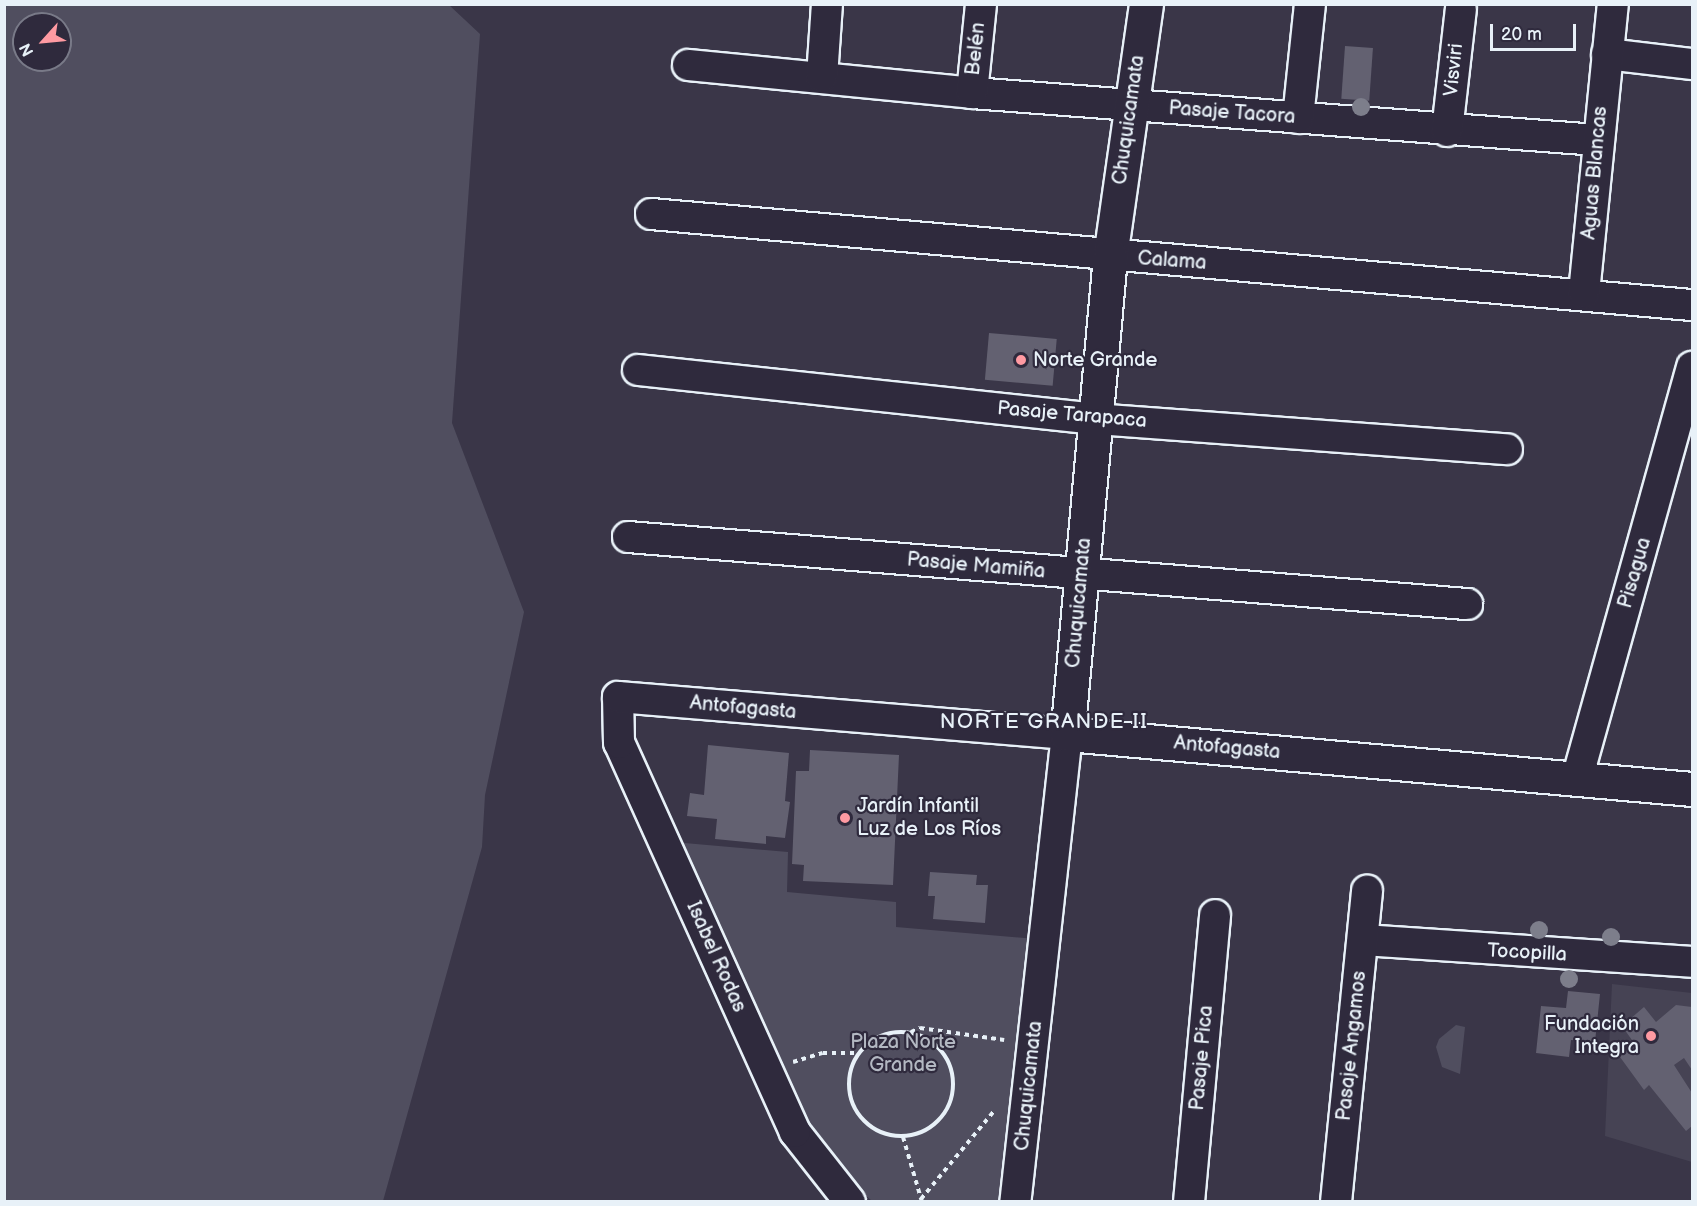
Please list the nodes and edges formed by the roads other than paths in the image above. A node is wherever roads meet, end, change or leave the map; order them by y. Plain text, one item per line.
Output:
1 (827, 4) edge
2 (981, 4) edge
3 (1146, 4) edge
4 (1310, 4) edge
5 (1613, 4) edge
6 (1461, 9) dead end
7 (1607, 54) junction
8 (1692, 63) edge
9 (688, 65) dead end
10 (822, 77) junction
11 (972, 93) junction
12 (1131, 106) junction
13 (1298, 117) junction
14 (1447, 130) junction
15 (1597, 140) junction
16 (651, 214) dead end
17 (1110, 256) junction
18 (1584, 293) junction
19 (1692, 305) edge
20 (1692, 367) edge
21 (639, 370) dead end
22 (1095, 419) junction
23 (1507, 449) dead end
24 (628, 537) dead end
25 (1081, 575) junction
26 (1467, 604) dead end
27 (618, 697) joint
28 (1067, 734) junction
29 (1577, 779) junction
30 (1692, 789) edge
31 (1367, 891) dead end
32 (1215, 915) dead end
33 (1363, 940) junction
34 (1692, 962) edge
35 (850, 1202) edge
36 (1015, 1202) edge
37 (1189, 1202) edge
38 (1336, 1202) edge

1 - 10 street
2 - 11 street, Belén
3 - 12 street, Chuquicamata
4 - 13 street
5 - 7 street, Aguas Blancas
6 - 14 street, Visviri
7 - 8 street
7 - 15 street, Aguas Blancas
9 - 10 street, Pasaje Tacora
10 - 11 street, Pasaje Tacora
11 - 12 street, Pasaje Tacora
12 - 13 street, Pasaje Tacora
12 - 17 street, Chuquicamata
13 - 14 street, Pasaje Tacora
14 - 15 street, Pasaje Tacora
15 - 18 street, Aguas Blancas
16 - 17 street, Calama
17 - 18 street, Calama
17 - 22 street, Chuquicamata
18 - 19 street, Calama
20 - 29 street, Pisagua
21 - 22 street, Pasaje Tarapaca
22 - 23 street, Pasaje Tarapaca
22 - 25 street, Chuquicamata
24 - 25 street, Pasaje Mamiña
25 - 26 street, Pasaje Mamiña
25 - 28 street, Chuquicamata
27 - 28 street, Antofagasta
27 - 35 street, Isabel Rodas
28 - 29 street, Antofagasta
28 - 36 street, Chuquicamata
29 - 30 street, Antofagasta
31 - 33 street, Pasaje Angamos
32 - 37 street, Pasaje Pica
33 - 34 street, Tocopilla
33 - 38 street, Pasaje Angamos

